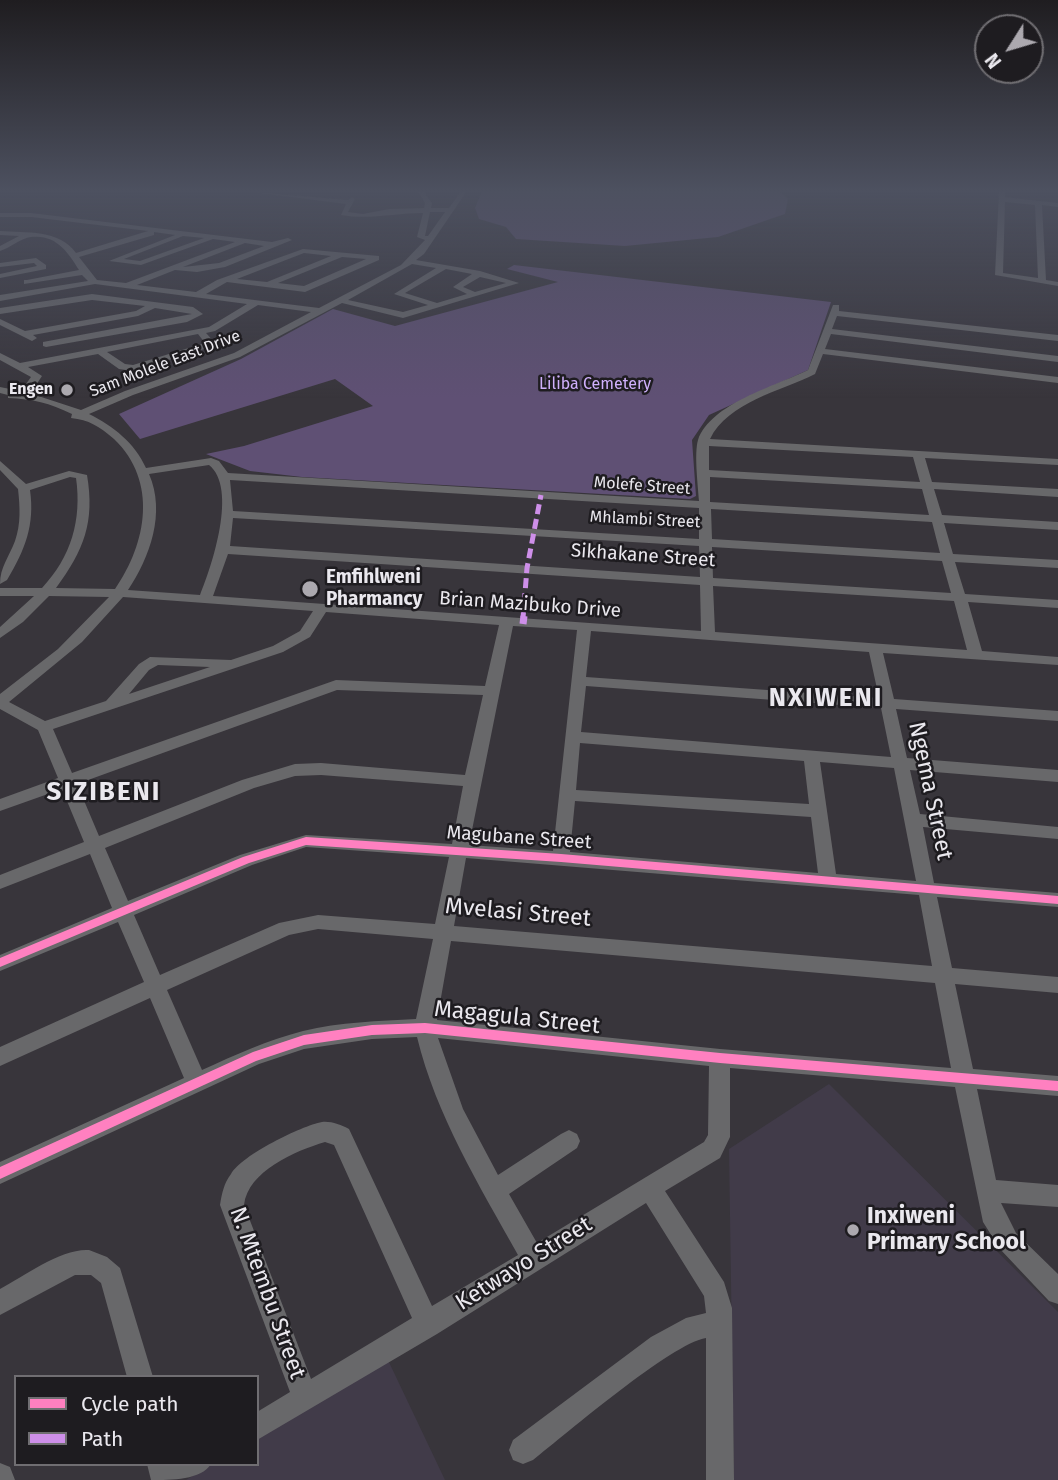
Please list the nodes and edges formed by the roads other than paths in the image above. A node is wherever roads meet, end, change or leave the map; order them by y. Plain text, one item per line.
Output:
1 (37, 260) edge
2 (37, 260) edge
3 (77, 260) edge
4 (116, 260) edge
5 (149, 260) edge
6 (191, 260) edge
7 (230, 260) edge
8 (279, 260) edge
9 (327, 260) edge
10 (376, 260) edge
11 (1000, 260) edge
12 (1046, 260) edge
13 (411, 262) joint
14 (0, 265) edge
15 (445, 266) junction
16 (172, 267) junction
17 (85, 272) junction
18 (480, 273) junction
19 (0, 275) edge
20 (226, 280) junction
21 (95, 282) junction
22 (1042, 282) junction
23 (1058, 284) edge
24 (266, 285) junction
25 (0, 286) edge
26 (126, 286) junction
27 (197, 295) junction
28 (476, 295) junction
29 (0, 298) edge
30 (343, 301) junction
31 (257, 302) junction
32 (34, 305) junction
33 (154, 305) junction
34 (436, 305) junction
35 (0, 311) edge
36 (322, 311) junction
37 (51, 312) dead end
38 (0, 322) edge
39 (933, 324) junction
40 (828, 331) junction
41 (201, 332) junction
42 (24, 334) junction
43 (1058, 338) edge
44 (931, 343) junction
45 (46, 344) junction
46 (99, 350) junction
47 (821, 351) junction
48 (0, 356) edge
49 (67, 356) junction
50 (1058, 359) edge
51 (927, 364) junction
52 (18, 366) junction
53 (1058, 380) edge
54 (0, 392) edge
55 (15, 395) junction
56 (103, 404) junction
57 (59, 405) junction
58 (77, 415) junction
59 (98, 424) junction
60 (703, 442) junction
61 (131, 454) junction
62 (918, 454) junction
63 (1058, 462) edge
64 (0, 464) edge
65 (142, 472) junction
66 (704, 473) junction
67 (224, 476) junction
68 (927, 485) junction
69 (24, 488) junction
70 (1058, 493) edge
71 (706, 506) junction
72 (230, 514) junction
73 (935, 519) junction
74 (1058, 526) edge
75 (708, 542) junction
76 (225, 550) junction
77 (947, 556) junction
78 (1058, 564) edge
79 (707, 579) junction
80 (0, 580) edge
81 (0, 592) edge
82 (48, 592) junction
83 (119, 593) junction
84 (958, 597) junction
85 (204, 601) junction
86 (1058, 604) edge
87 (321, 609) junction
88 (507, 622) junction
89 (584, 628) junction
90 (2, 631) edge
91 (708, 636) junction
92 (875, 647) junction
93 (976, 655) junction
94 (1058, 661) edge
95 (236, 664) junction
96 (580, 681) junction
97 (492, 691) junction
98 (0, 702) edge
99 (887, 703) junction
100 (111, 704) junction
101 (1058, 716) edge
102 (44, 727) junction
103 (574, 737) junction
104 (811, 756) junction
105 (901, 762) junction
106 (1058, 776) edge
107 (67, 781) junction
108 (474, 781) junction
109 (569, 795) junction
110 (0, 805) edge
111 (818, 811) junction
112 (913, 820) junction
113 (1058, 833) edge
114 (95, 845) junction
115 (460, 851) junction
116 (561, 858) junction
117 (828, 880) junction
118 (0, 882) edge
119 (925, 889) junction
120 (1058, 900) edge
121 (123, 911) junction
122 (445, 931) junction
123 (0, 963) edge
124 (944, 977) junction
125 (1058, 985) edge
126 (155, 986) junction
127 (425, 1028) junction
128 (0, 1057) edge
129 (720, 1058) junction
130 (963, 1079) junction
131 (196, 1081) junction
132 (1058, 1086) edge
133 (569, 1141) dead end
134 (0, 1173) edge
135 (649, 1187) junction
136 (496, 1190) junction
137 (986, 1191) junction
138 (1058, 1196) edge
139 (533, 1257) junction
140 (1058, 1292) edge
141 (0, 1303) edge
142 (719, 1324) junction
143 (428, 1325) junction
144 (139, 1375) edge
145 (305, 1398) junction
146 (259, 1426) edge
147 (523, 1450) dead end
148 (194, 1466) edge
149 (171, 1480) edge
150 (720, 1480) edge

1 - 19 street
2 - 14 street
3 - 17 street
4 - 5 street
6 - 16 street
7 - 16 street
8 - 20 street
9 - 24 street
10 - 24 street
11 - 22 street
12 - 22 street
13 - 15 street
13 - 30 street, Sam Molele East Drive
15 - 18 street
15 - 34 street
16 - 26 street
17 - 21 street
17 - 25 street
18 - 28 street
18 - 28 street
20 - 24 street
20 - 27 street
21 - 26 street
21 - 29 street
22 - 23 street
26 - 27 street
27 - 31 street
28 - 34 street
30 - 34 street
30 - 36 street, Sam Molele East Drive
31 - 36 street
31 - 41 street
32 - 33 street
32 - 35 street
32 - 37 street
33 - 42 street
33 - 45 street
36 - 56 street, Sam Molele East Drive
38 - 42 street
39 - 40 street
39 - 43 street
39 - 44 street
40 - 44 street
40 - 47 street
41 - 46 street
41 - 46 street
42 - 45 street
44 - 50 street
44 - 51 street
45 - 49 street
46 - 49 street
47 - 51 street
47 - 60 street
48 - 52 street
49 - 52 street
51 - 53 street
52 - 55 street
54 - 55 street
55 - 57 street
55 - 58 street
56 - 57 street
56 - 58 street, Sam Molele East Drive
56 - 59 street
57 - 58 street
58 - 59 street
58 - 61 street
59 - 61 street
60 - 62 street
60 - 66 street
61 - 65 street
62 - 63 street
62 - 68 street
64 - 69 street
65 - 67 street
65 - 83 street
66 - 68 street
66 - 71 street
67 - 71 street, Molefe Street
67 - 72 street
68 - 70 street
68 - 73 street
69 - 80 street
69 - 82 street
71 - 73 street, Molefe Street
71 - 75 street
72 - 75 street, Mhlambi Street
72 - 76 street
73 - 74 street, Molefe Street
73 - 77 street
75 - 77 street, Mhlambi Street
75 - 79 street
76 - 79 street, Sikhakane Street
76 - 85 street
77 - 78 street, Mhlambi Street
77 - 84 street
79 - 84 street, Sikhakane Street
79 - 91 street
81 - 82 street, Brian Mazibuko Drive
82 - 83 street, Brian Mazibuko Drive
82 - 90 street
83 - 85 street, Brian Mazibuko Drive
83 - 98 street
84 - 86 street, Sikhakane Street
84 - 93 street
85 - 87 street, Brian Mazibuko Drive
87 - 88 street, Brian Mazibuko Drive
87 - 95 street
88 - 89 street, Brian Mazibuko Drive
88 - 97 street
89 - 91 street, Brian Mazibuko Drive
89 - 96 street
91 - 92 street, Brian Mazibuko Drive
92 - 93 street, Brian Mazibuko Drive
92 - 99 street, Ngema Street
93 - 94 street, Brian Mazibuko Drive
95 - 100 street
95 - 100 street
96 - 99 street
96 - 103 street
97 - 107 street
97 - 108 street
98 - 102 street
99 - 101 street
99 - 105 street, Ngema Street
100 - 102 street
102 - 107 street
103 - 104 street
103 - 109 street
104 - 105 street
104 - 111 street
105 - 106 street
105 - 112 street, Ngema Street
107 - 110 street
107 - 114 street
108 - 114 street
108 - 115 street
109 - 111 street
109 - 116 street
111 - 117 street
112 - 113 street
112 - 119 street, Ngema Street
114 - 118 street
114 - 121 street
115 - 116 street, Magubane Street
115 - 121 street, Magubane Street
115 - 122 street
116 - 117 street, Magubane Street
117 - 119 street, Magubane Street
119 - 120 street, Magubane Street
119 - 124 street, Ngema Street
121 - 123 street, Magubane Street
121 - 126 street
122 - 124 street, Mvelasi Street
122 - 126 street, Mvelasi Street
122 - 127 street
124 - 125 street, Mvelasi Street
124 - 130 street, Ngema Street
126 - 128 street, Mvelasi Street
126 - 131 street
127 - 129 street, Magagula Street
127 - 131 street, Magagula Street
127 - 136 street
129 - 130 street, Magagula Street
129 - 135 street, Ketwayo Street
130 - 132 street, Magagula Street
130 - 137 street, Ngema Street
131 - 134 street, Magagula Street
133 - 136 street
135 - 139 street, Ketwayo Street
135 - 142 street
136 - 139 street
137 - 138 street
137 - 140 street, Ngema Street
139 - 143 street, Ketwayo Street
141 - 144 street
142 - 147 street
142 - 150 street
143 - 145 street, Ketwayo Street
143 - 145 street, N. Mtembu Street
145 - 146 street, Ketwayo Street
148 - 149 street

